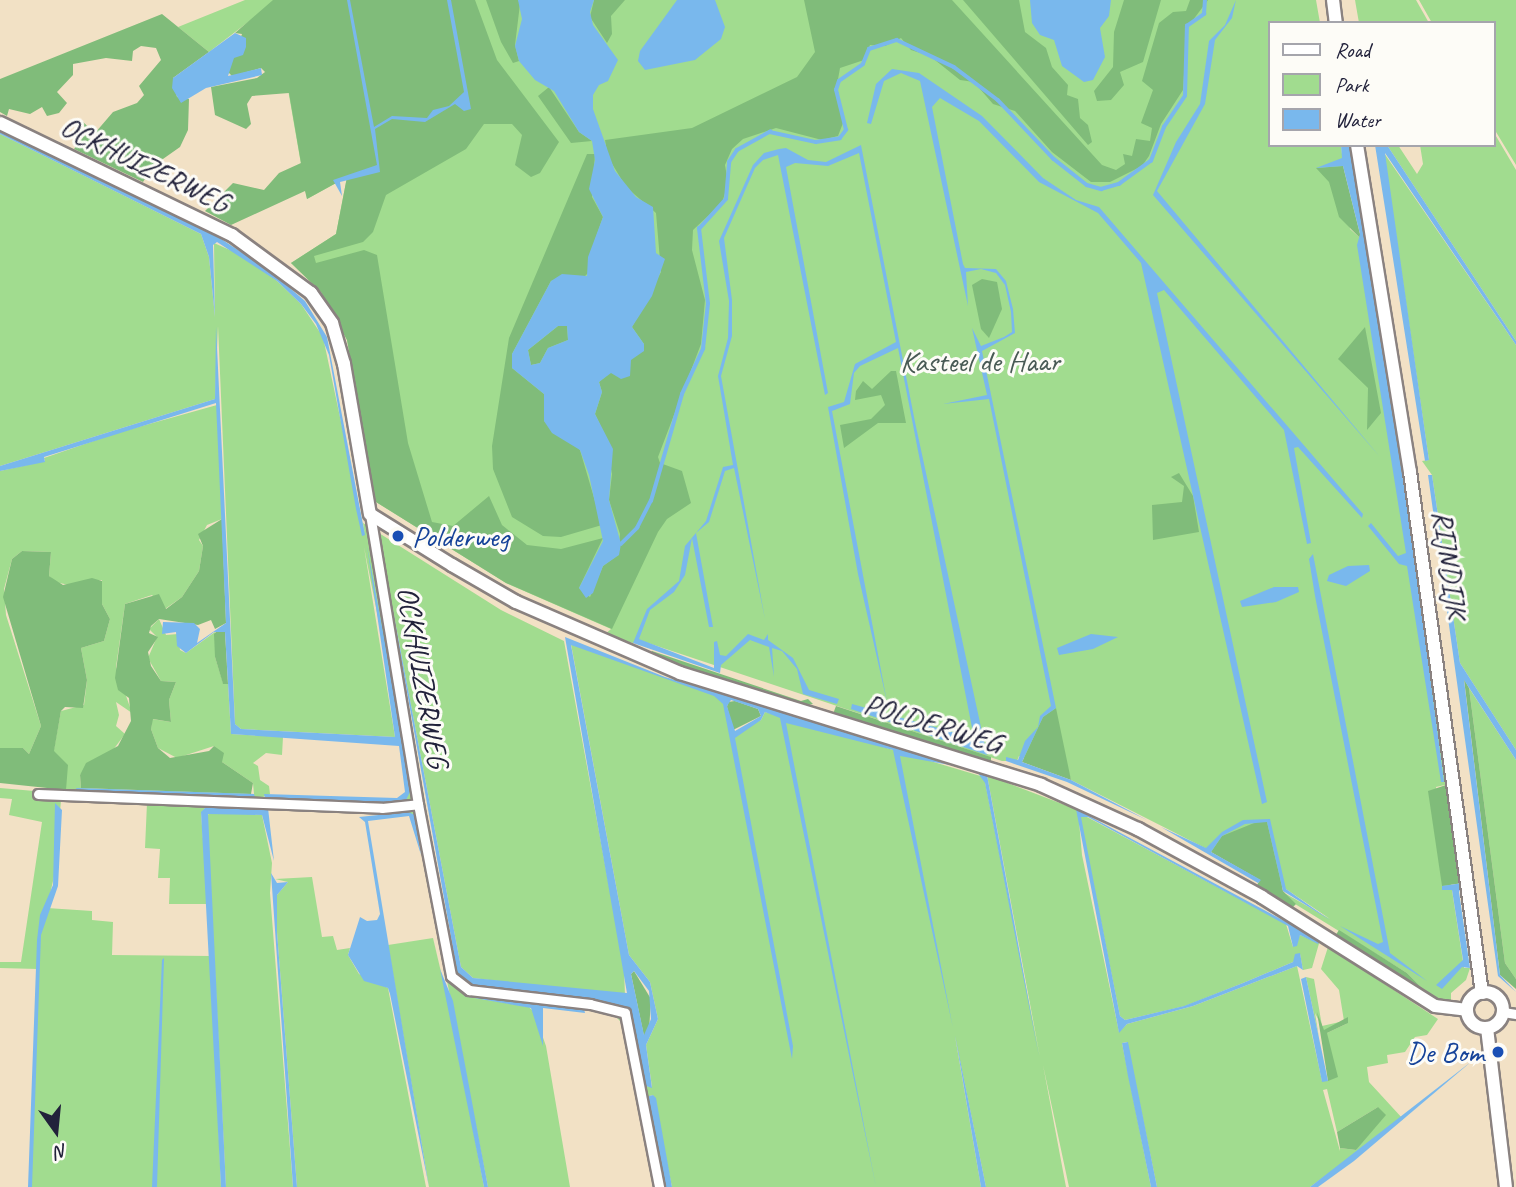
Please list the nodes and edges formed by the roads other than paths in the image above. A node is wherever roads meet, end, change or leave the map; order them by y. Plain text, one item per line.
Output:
1 (1332, 0) edge
2 (1336, 21) edge
3 (0, 123) edge
4 (1357, 147) edge
5 (370, 514) junction
6 (38, 794) dead end
7 (418, 804) junction
8 (1482, 993) junction
9 (1467, 1010) junction
10 (1509, 1013) edge
11 (1487, 1028) junction
12 (659, 1187) edge
13 (1506, 1187) edge

1 - 2 street
3 - 5 street, OCKHUIZERWEG
4 - 8 street, RIJNDIJK
5 - 7 street, OCKHUIZERWEG
5 - 9 street, POLDERWEG
6 - 7 street, OCKHUIZERWEG
7 - 12 street
8 - 9 street
8 - 10 street
9 - 11 street
10 - 11 street
11 - 13 street

